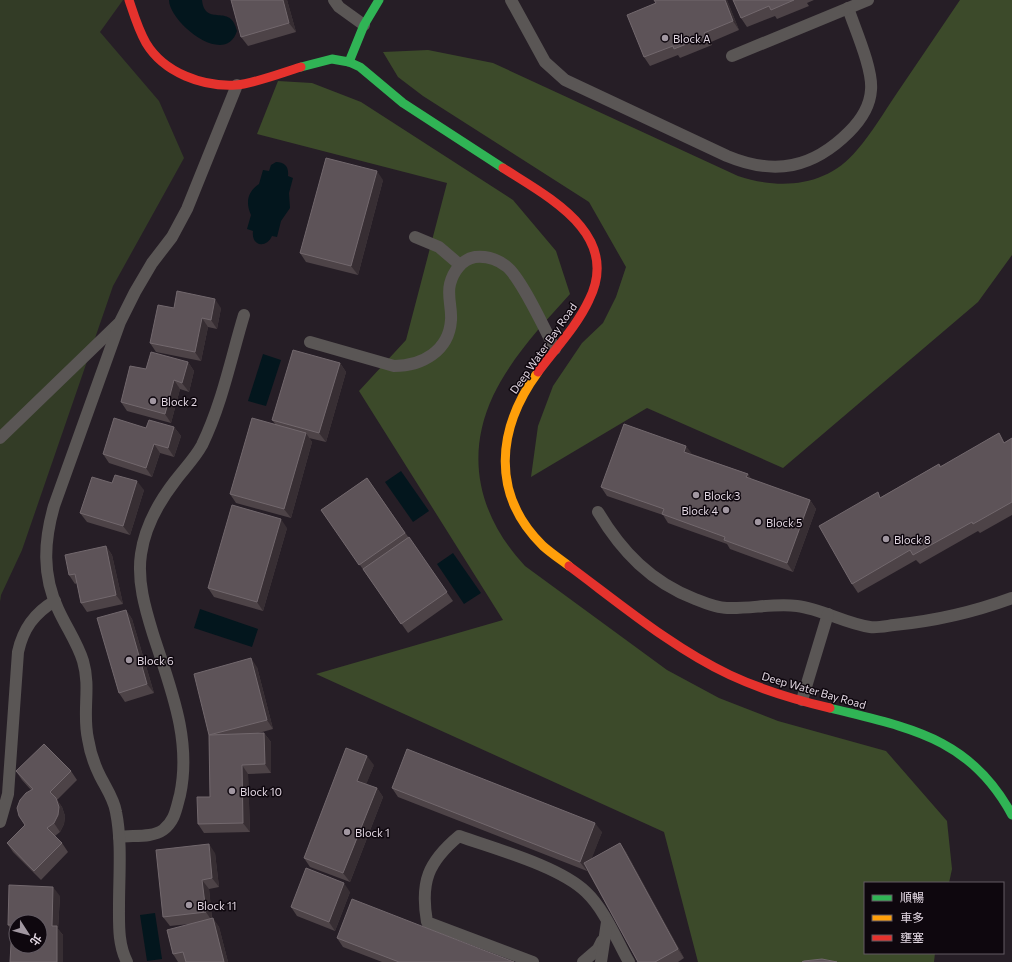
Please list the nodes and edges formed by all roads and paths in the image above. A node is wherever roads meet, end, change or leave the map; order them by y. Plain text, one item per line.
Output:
1 (129, 0) edge
2 (334, 0) edge
3 (379, 0) edge
4 (511, 0) edge
5 (868, 0) edge
6 (848, 8) junction
7 (364, 25) junction
8 (732, 56) dead end
9 (349, 62) junction
10 (237, 85) junction
11 (415, 237) dead end
12 (460, 265) junction
13 (244, 315) dead end
14 (120, 322) junction
15 (310, 342) dead end
16 (555, 349) junction
17 (0, 438) edge
18 (598, 512) dead end
19 (1012, 598) edge
20 (55, 601) junction
21 (828, 614) junction
22 (802, 700) junction
23 (1012, 815) edge
24 (0, 822) edge
25 (119, 837) junction
26 (607, 922) junction
27 (605, 935) junction
28 (127, 962) edge
29 (533, 962) edge
30 (583, 962) edge
31 (601, 962) edge
32 (629, 962) edge

1 - 10 street, Deep Water Bay Road
2 - 7 lane
3 - 7 street
4 - 6 lane
5 - 6 lane
6 - 8 lane
7 - 9 street
9 - 10 street, Deep Water Bay Road
9 - 16 street, Deep Water Bay Road
10 - 14 lane
11 - 12 lane
12 - 15 lane
12 - 16 lane
13 - 25 lane
14 - 17 lane
14 - 20 lane
16 - 22 street, Deep Water Bay Road
18 - 21 lane
19 - 21 lane
20 - 24 lane
20 - 25 lane
21 - 22 lane
22 - 23 street, Deep Water Bay Road
25 - 28 lane
26 - 27 lane
26 - 29 lane
26 - 32 lane
27 - 30 lane
27 - 31 lane

